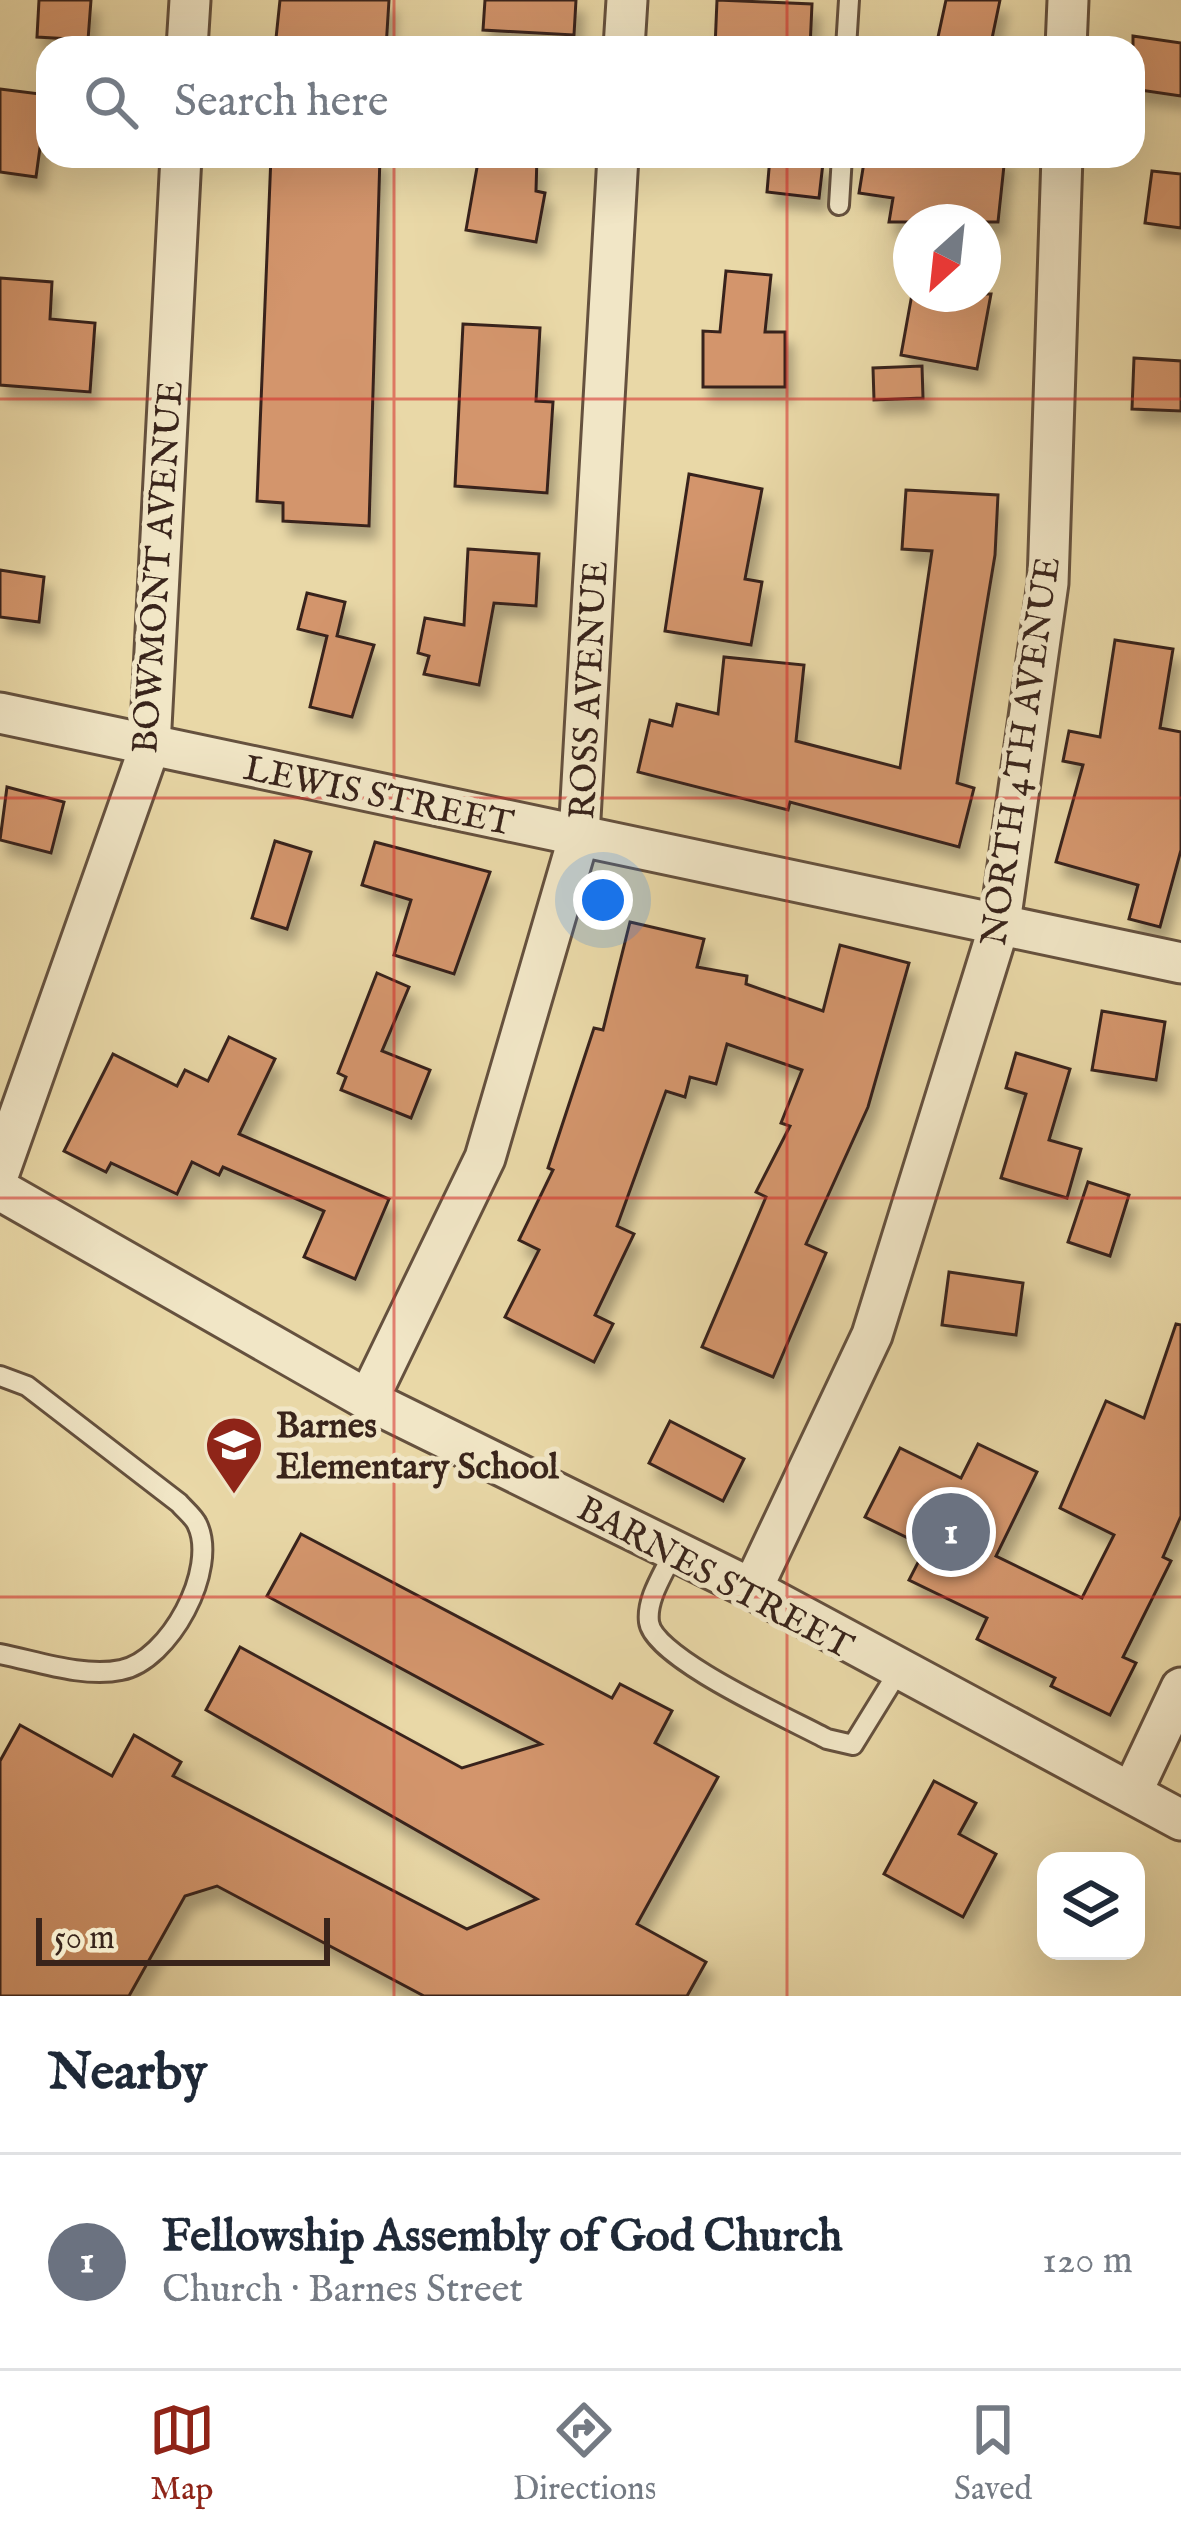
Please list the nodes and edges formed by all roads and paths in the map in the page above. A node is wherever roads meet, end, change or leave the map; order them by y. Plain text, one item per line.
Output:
1 (190, 0) edge
2 (627, 0) edge
3 (849, 0) edge
4 (1067, 0) edge
5 (188, 36) edge
6 (625, 36) edge
7 (847, 36) edge
8 (1066, 36) edge
9 (181, 168) edge
10 (617, 168) edge
11 (841, 168) edge
12 (1062, 168) edge
13 (839, 205) dead end
14 (0, 713) edge
15 (150, 746) junction
16 (579, 836) junction
17 (1000, 923) junction
18 (1181, 963) edge
19 (0, 1170) edge
20 (0, 1190) edge
21 (0, 1376) edge
22 (368, 1400) junction
23 (674, 1551) junction
24 (752, 1589) junction
25 (0, 1654) edge
26 (898, 1672) junction
27 (1181, 1688) edge
28 (1132, 1792) junction
29 (1181, 1820) edge

1 - 5 street
2 - 6 street
3 - 7 lane
4 - 8 street
9 - 15 street, BOWMONT AVENUE
10 - 16 street, ROSS AVENUE
11 - 13 lane
12 - 17 street, NORTH 4TH AVENUE
14 - 15 street, LEWIS STREET
15 - 16 street, LEWIS STREET
15 - 19 street, BOWMONT AVENUE
16 - 17 street, LEWIS STREET
16 - 22 street, ROSS AVENUE
17 - 18 street, LEWIS STREET
17 - 24 street, NORTH 4TH AVENUE
20 - 22 street, BARNES STREET
21 - 25 lane
22 - 23 street, BARNES STREET
23 - 24 street, BARNES STREET
23 - 26 lane
24 - 26 street, BARNES STREET
26 - 28 street, BARNES STREET
27 - 28 street
28 - 29 street, BARNES STREET

